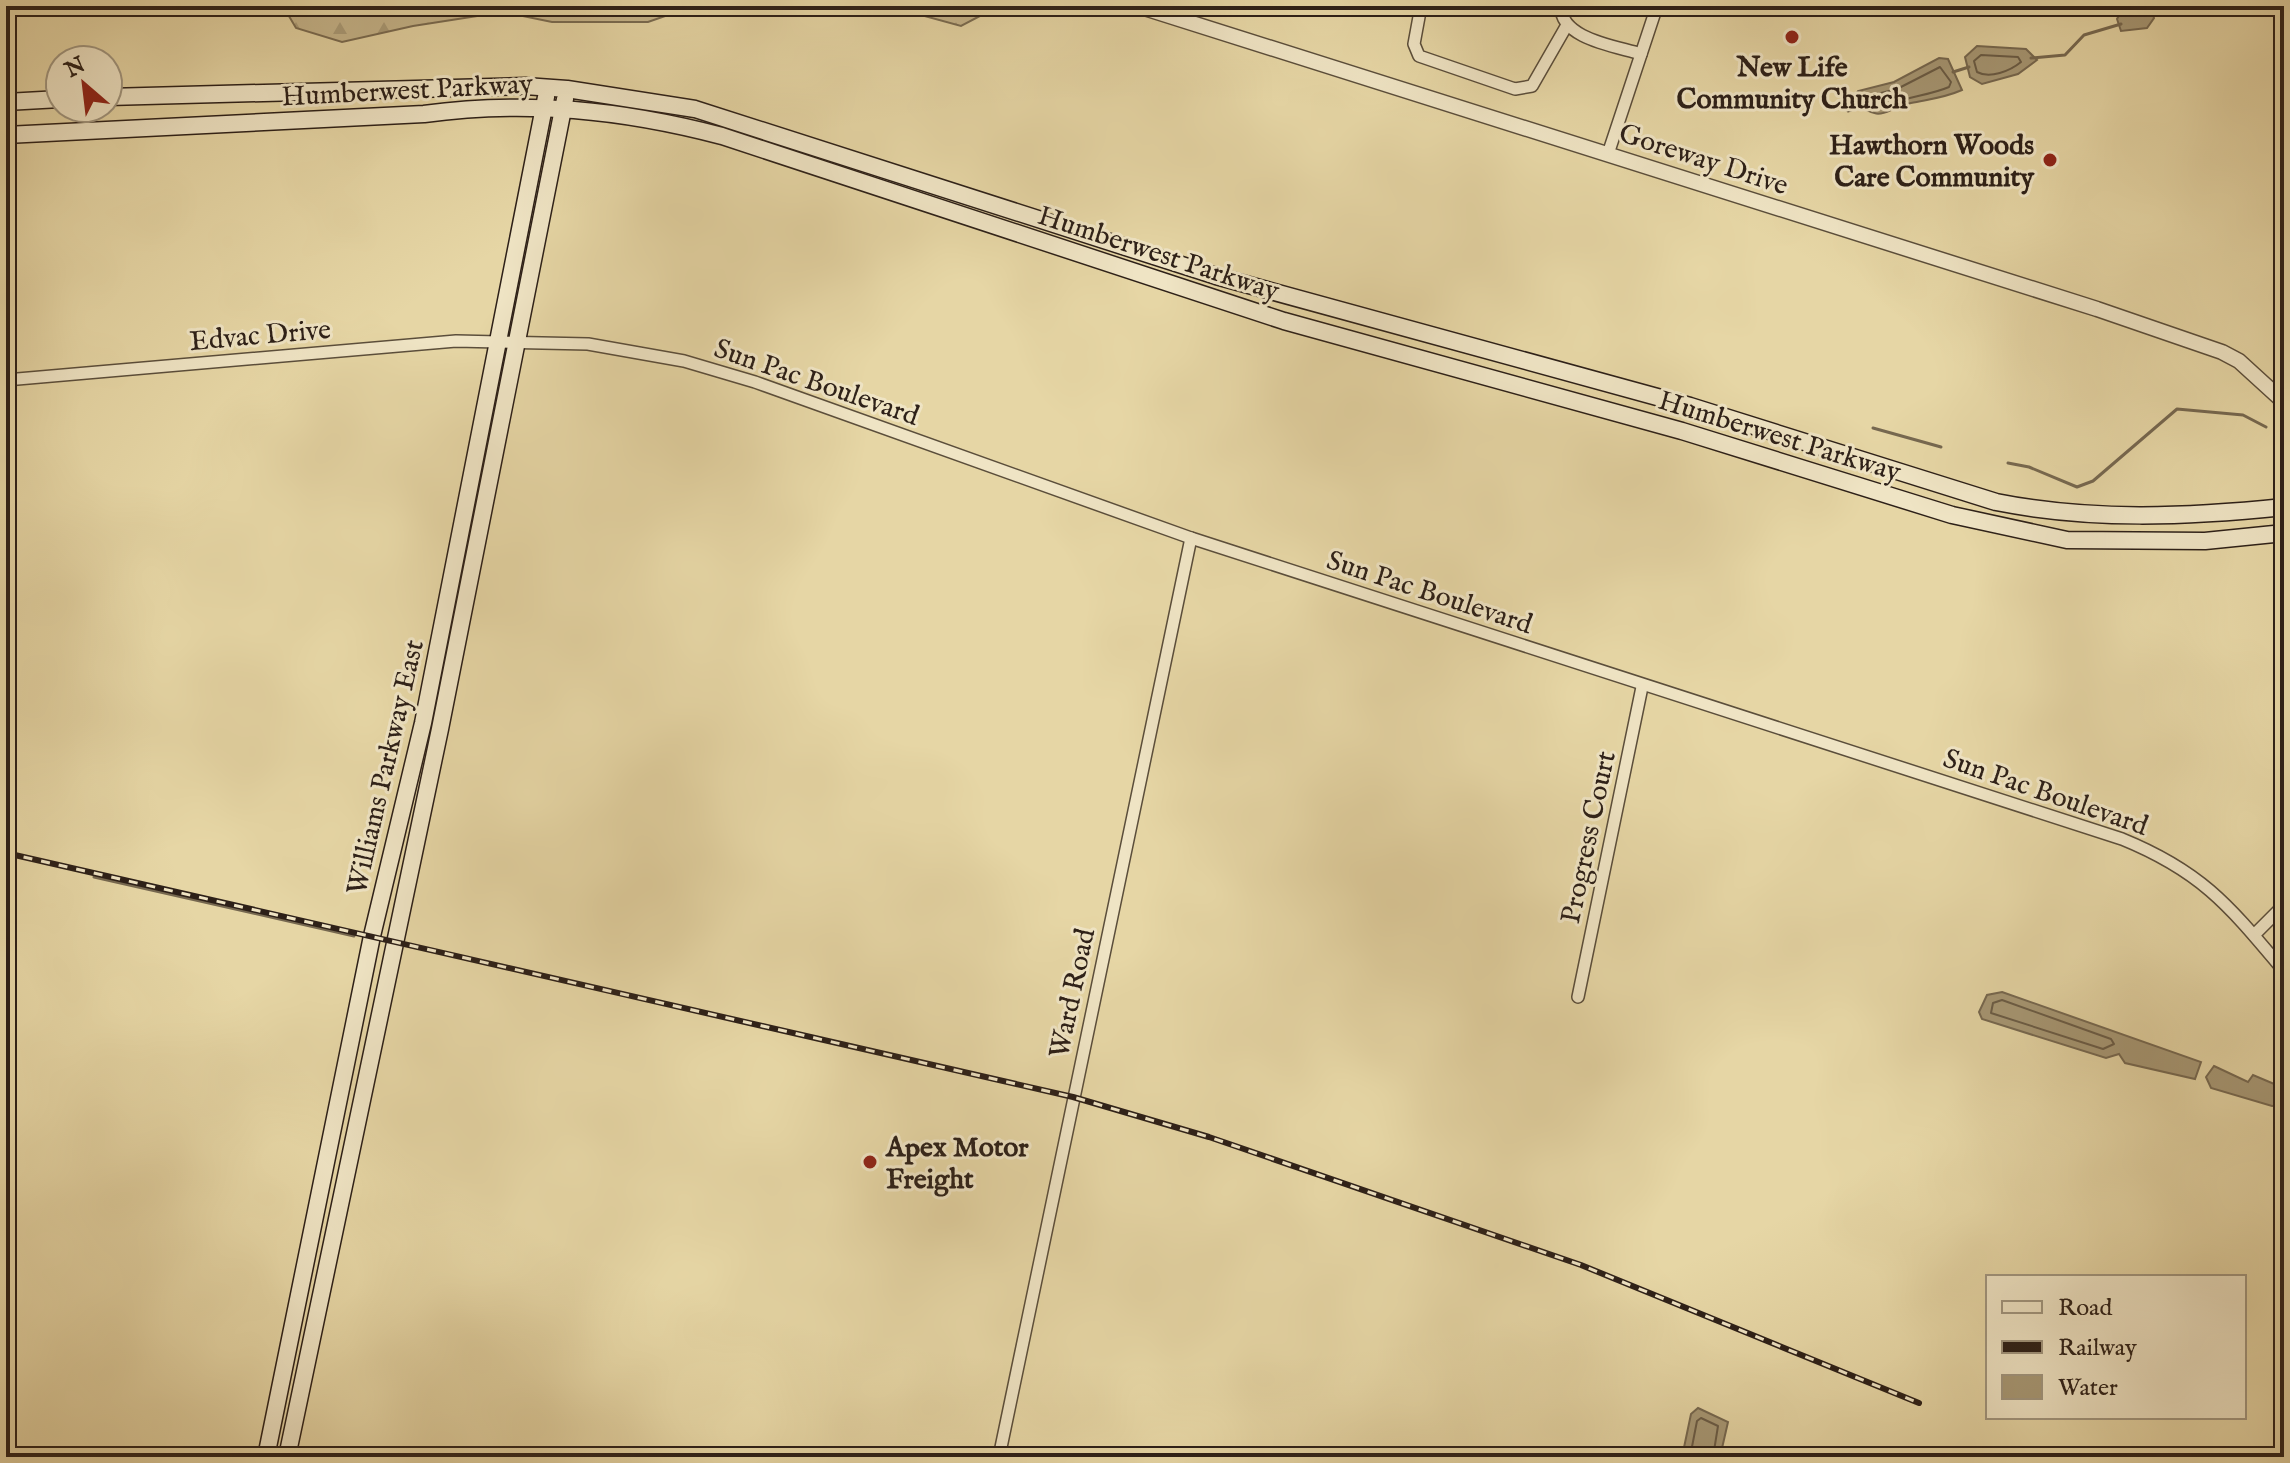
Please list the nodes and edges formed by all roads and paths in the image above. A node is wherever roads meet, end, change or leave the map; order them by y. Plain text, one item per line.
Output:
1 (1138, 6) edge
2 (1421, 6) edge
3 (1491, 6) edge
4 (1657, 6) edge
5 (1561, 7) edge
6 (1567, 25) junction
7 (1641, 54) junction
8 (548, 87) junction
9 (567, 89) junction
10 (124, 97) edge
11 (44, 100) edge
12 (6, 102) edge
13 (545, 107) junction
14 (564, 108) junction
15 (6, 135) edge
16 (1608, 154) junction
17 (497, 343) junction
18 (518, 343) junction
19 (6, 380) edge
20 (2284, 402) edge
21 (2284, 507) edge
22 (2284, 533) edge
23 (1191, 538) junction
24 (1642, 687) junction
25 (2284, 905) edge
26 (2254, 935) junction
27 (2284, 971) edge
28 (1578, 997) dead end
29 (266, 1457) edge
30 (287, 1457) edge
31 (999, 1457) edge

1 - 16 street, Goreway Drive
2 - 6 street
3 - 5 street
4 - 7 street
5 - 6 street
6 - 7 street
7 - 16 street
8 - 9 main road, Humberwest Parkway
8 - 10 main road, Humberwest Parkway
8 - 13 main road, Williams Parkway East
9 - 14 main road, Williams Parkway East
9 - 21 main road, Humberwest Parkway
11 - 12 main road
13 - 14 main road, Humberwest Parkway
13 - 15 main road, Humberwest Parkway
13 - 17 main road, Williams Parkway East
14 - 18 main road, Williams Parkway East
14 - 22 main road, Humberwest Parkway
16 - 20 street, Goreway Drive
17 - 18 street, Edvac Drive
17 - 19 street, Edvac Drive
17 - 29 main road, Williams Parkway East
18 - 23 street, Sun Pac Boulevard
18 - 30 main road, Williams Parkway East
23 - 24 street, Sun Pac Boulevard
23 - 31 street, Ward Road
24 - 26 street, Sun Pac Boulevard
24 - 28 street, Progress Court
25 - 26 street
26 - 27 street, Sun Pac Boulevard

